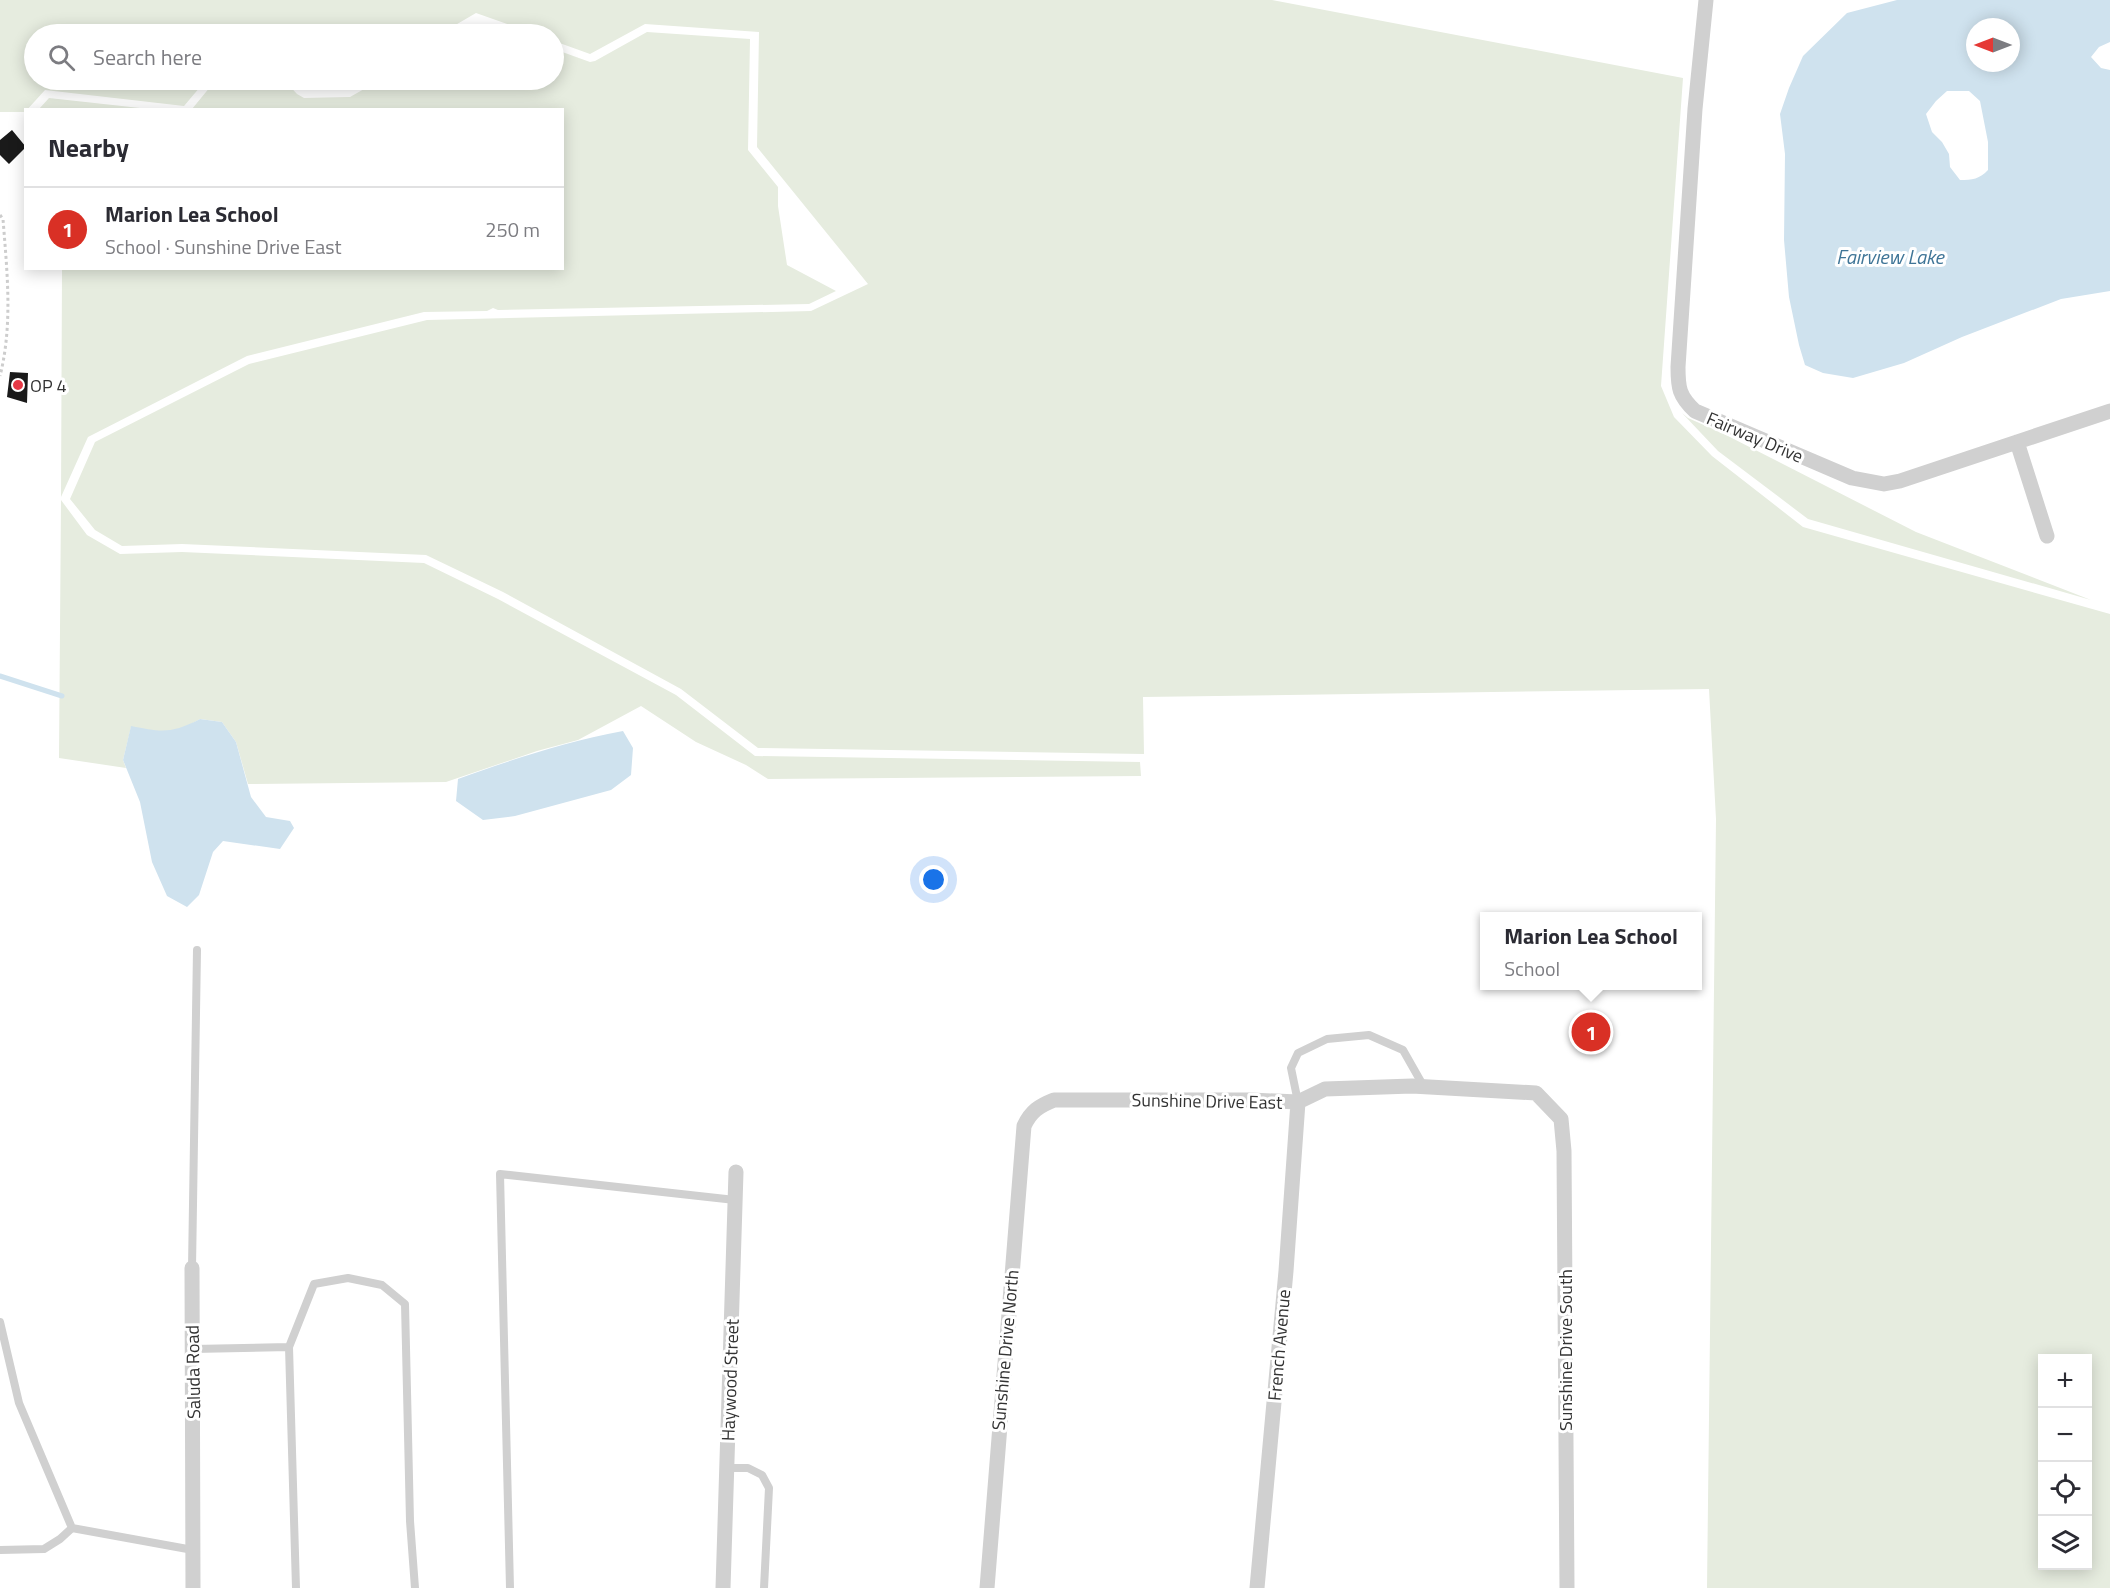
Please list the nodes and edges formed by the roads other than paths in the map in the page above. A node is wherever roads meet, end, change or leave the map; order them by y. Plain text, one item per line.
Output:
1 (1706, 0) edge
2 (2110, 411) edge
3 (2017, 442) junction
4 (2047, 536) dead end
5 (197, 950) dead end
6 (1424, 1087) junction
7 (1298, 1102) junction
8 (1030, 1113) joint
9 (1557, 1113) joint
10 (736, 1172) dead end
11 (735, 1200) junction
12 (192, 1268) joint
13 (0, 1322) edge
14 (289, 1347) junction
15 (193, 1349) junction
16 (727, 1468) junction
17 (72, 1528) junction
18 (0, 1550) edge
19 (193, 1550) junction
20 (193, 1588) edge
21 (296, 1588) edge
22 (415, 1588) edge
23 (510, 1588) edge
24 (723, 1588) edge
25 (764, 1588) edge
26 (987, 1588) edge
27 (1257, 1588) edge
28 (1567, 1588) edge

1 - 3 street, Fairway Drive
2 - 3 street, Fairway Drive
3 - 4 street
5 - 12 lane, Saluda Road
6 - 7 street, Sunshine Drive East
6 - 7 lane
6 - 9 street, Sunshine Drive East
7 - 8 street, Sunshine Drive East
7 - 27 street, French Avenue
8 - 26 street, Sunshine Drive North
9 - 28 street, Sunshine Drive South
10 - 11 street, Haywood Street
11 - 16 street, Haywood Street
11 - 23 lane
12 - 15 street, Saluda Road
13 - 17 lane
14 - 15 lane
14 - 21 lane
14 - 22 lane
15 - 19 street, Saluda Road
16 - 24 street, Haywood Street
16 - 25 lane
17 - 18 lane
17 - 19 lane
19 - 20 street, Saluda Road

